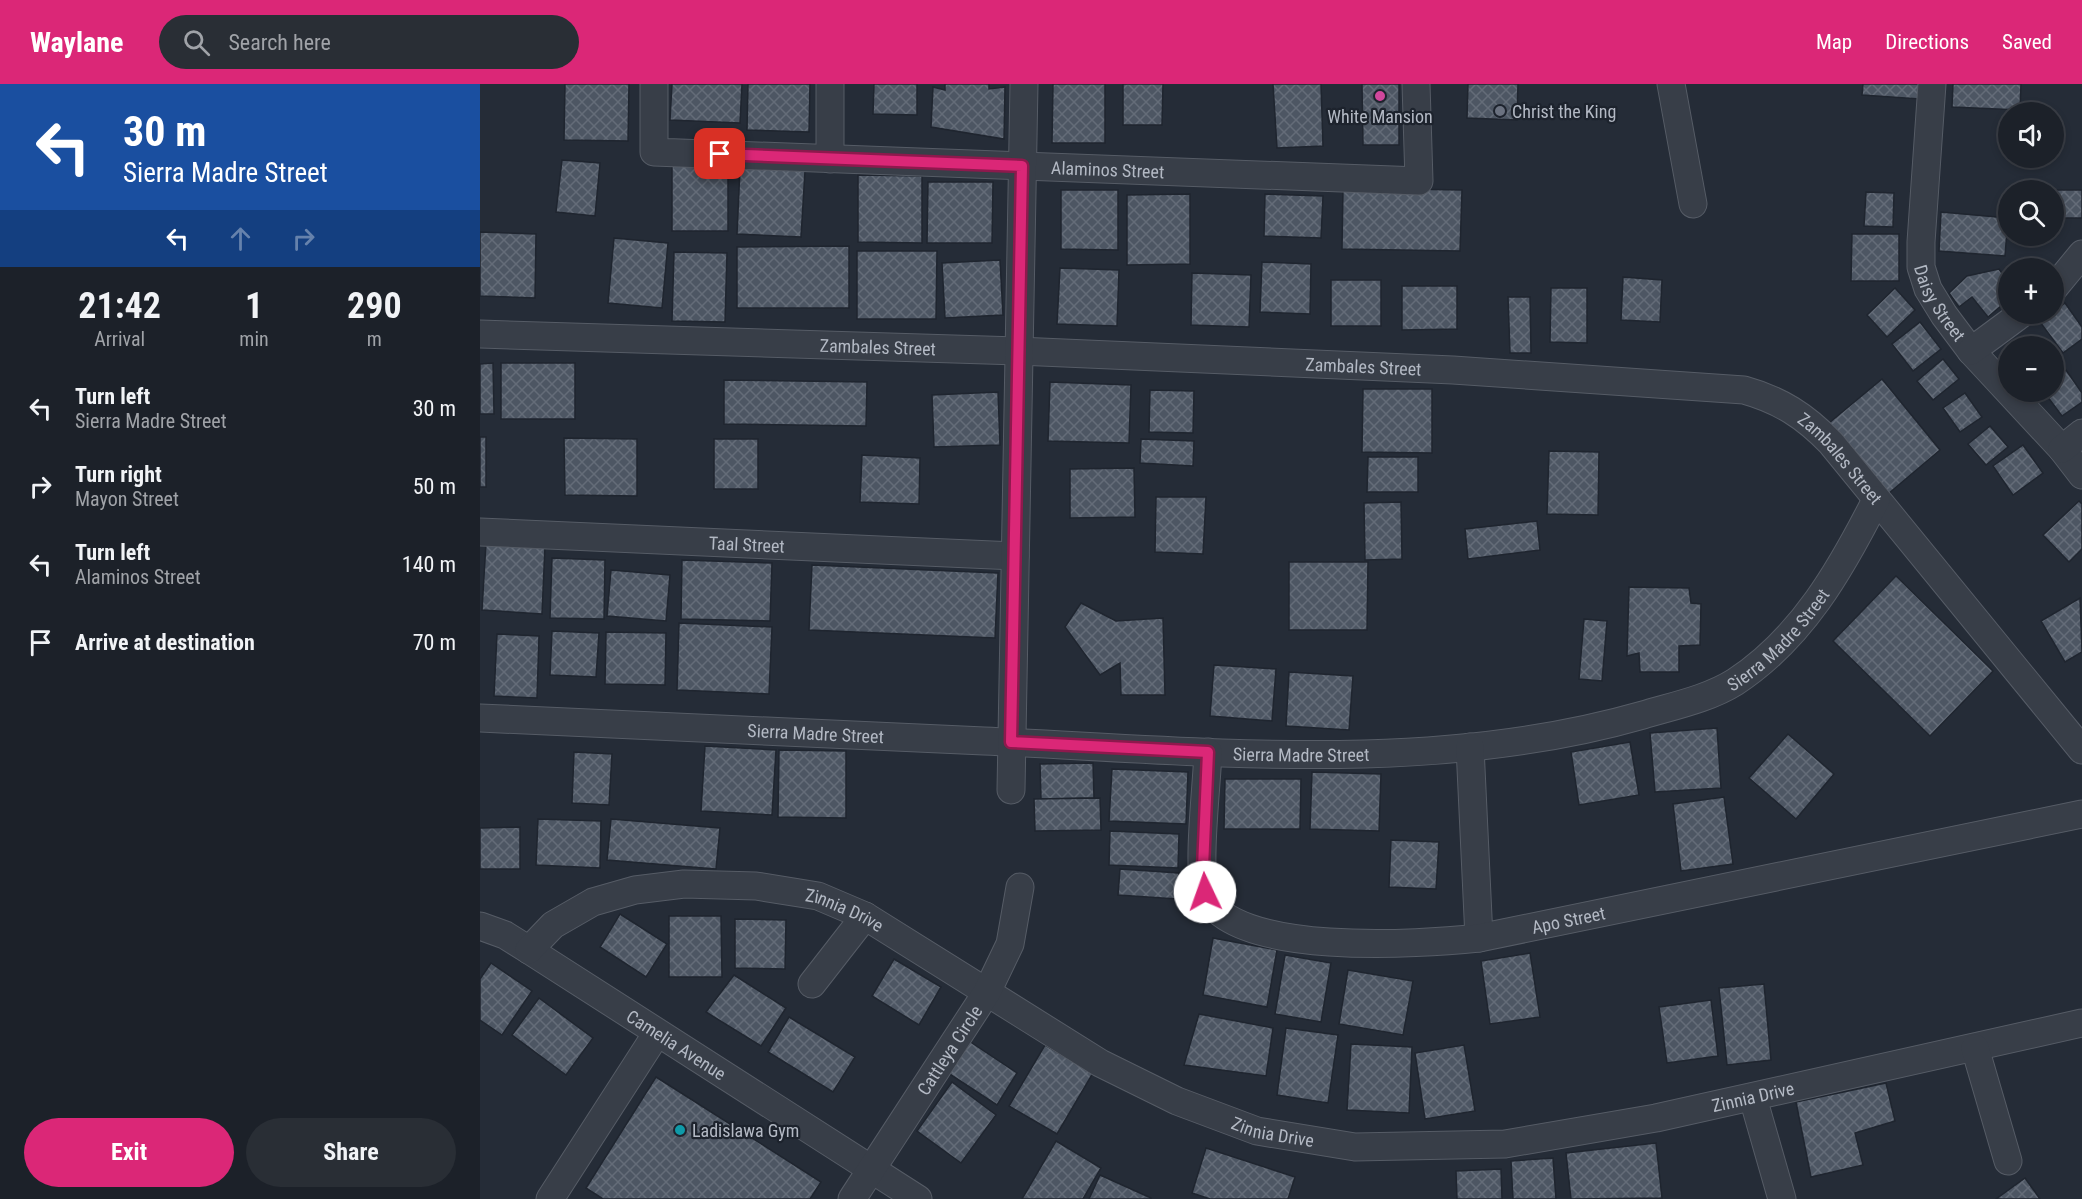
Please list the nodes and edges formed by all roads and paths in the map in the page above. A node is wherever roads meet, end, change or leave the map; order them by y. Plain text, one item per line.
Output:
1 (654, 84) edge
2 (830, 84) edge
3 (1024, 84) edge
4 (1416, 84) edge
5 (1671, 84) edge
6 (1932, 84) edge
7 (830, 159) junction
8 (1022, 166) junction
9 (1693, 204) dead end
10 (2082, 254) edge
11 (2064, 276) edge
12 (2007, 324) edge
13 (480, 334) edge
14 (1018, 351) junction
15 (1971, 351) junction
16 (2072, 441) edge
17 (2082, 474) edge
18 (1876, 500) junction
19 (480, 532) edge
20 (1015, 556) junction
21 (480, 718) edge
22 (1011, 742) junction
23 (1470, 747) junction
24 (2082, 750) edge
25 (1208, 752) junction
26 (1011, 790) dead end
27 (2082, 814) edge
28 (1020, 887) dead end
29 (865, 916) junction
30 (480, 926) edge
31 (1479, 938) junction
32 (529, 950) junction
33 (812, 984) dead end
34 (987, 992) junction
35 (2082, 1023) edge
36 (657, 1033) junction
37 (1976, 1048) junction
38 (1753, 1098) junction
39 (2008, 1161) dead end
40 (869, 1170) junction
41 (550, 1199) edge
42 (852, 1199) edge
43 (918, 1199) edge
44 (1782, 1199) edge

1 - 7 street, Alaminos Street
2 - 7 street
3 - 8 street
4 - 8 street, Alaminos Street
5 - 9 street
6 - 15 street, Daisy Street
7 - 8 street, Alaminos Street
8 - 14 street
10 - 11 street
12 - 15 street
13 - 14 street, Zambales Street
14 - 18 street, Zambales Street
14 - 20 street
15 - 16 street, Daisy Street
16 - 17 street, Daisy Street
18 - 23 street, Sierra Madre Street
18 - 24 street, Zambales Street
19 - 20 street, Taal Street
20 - 22 street
21 - 22 street, Sierra Madre Street
22 - 25 street, Sierra Madre Street
22 - 26 street
23 - 25 street, Sierra Madre Street
23 - 31 street
25 - 31 street, Apo Street
27 - 31 street, Apo Street
28 - 34 street, Cattleya Circle
29 - 32 street, Zinnia Drive
29 - 33 street
29 - 34 street, Zinnia Drive
30 - 32 street, Camelia Avenue
32 - 36 street, Camelia Avenue
34 - 38 street, Zinnia Drive
34 - 40 street, Cattleya Circle
35 - 37 street, Zinnia Drive
36 - 40 street, Camelia Avenue
36 - 41 street
37 - 38 street, Zinnia Drive
37 - 39 street
38 - 44 street
40 - 42 street, Cattleya Circle
40 - 43 street, Camelia Avenue

